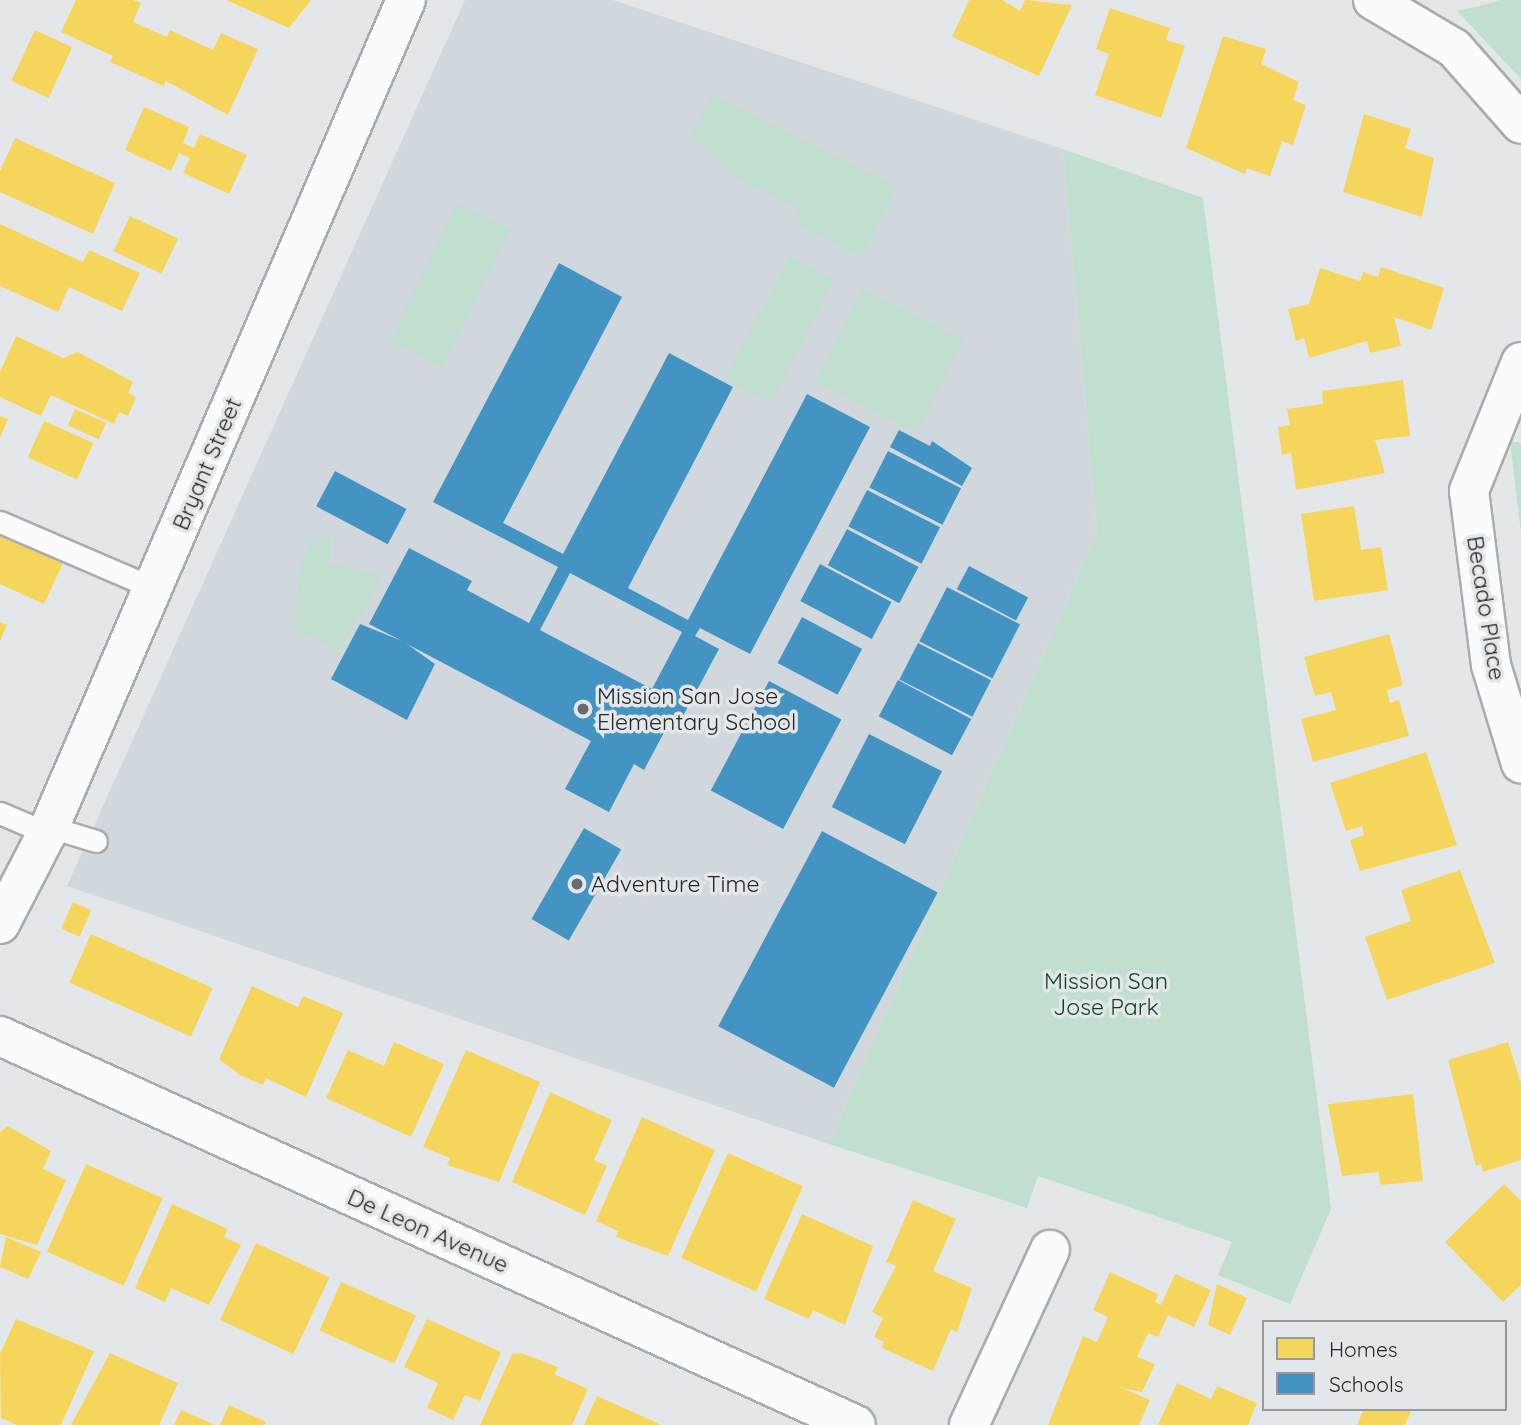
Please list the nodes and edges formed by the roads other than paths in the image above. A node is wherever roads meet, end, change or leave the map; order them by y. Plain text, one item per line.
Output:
1 (406, 0) edge
2 (1373, 0) edge
3 (1521, 124) edge
4 (1521, 362) edge
5 (0, 522) edge
6 (153, 588) junction
7 (1521, 764) edge
8 (0, 813) edge
9 (49, 830) junction
10 (96, 841) dead end
11 (0, 924) edge
12 (0, 1036) edge
13 (1050, 1250) dead end
14 (856, 1425) edge
15 (969, 1425) edge

1 - 6 street, Bryant Street
2 - 3 street
4 - 7 street, Becado Place
5 - 6 lane
6 - 9 street, Bryant Street
8 - 9 lane
9 - 10 lane
9 - 11 street, Bryant Street
12 - 14 street, De Leon Avenue
13 - 15 street

